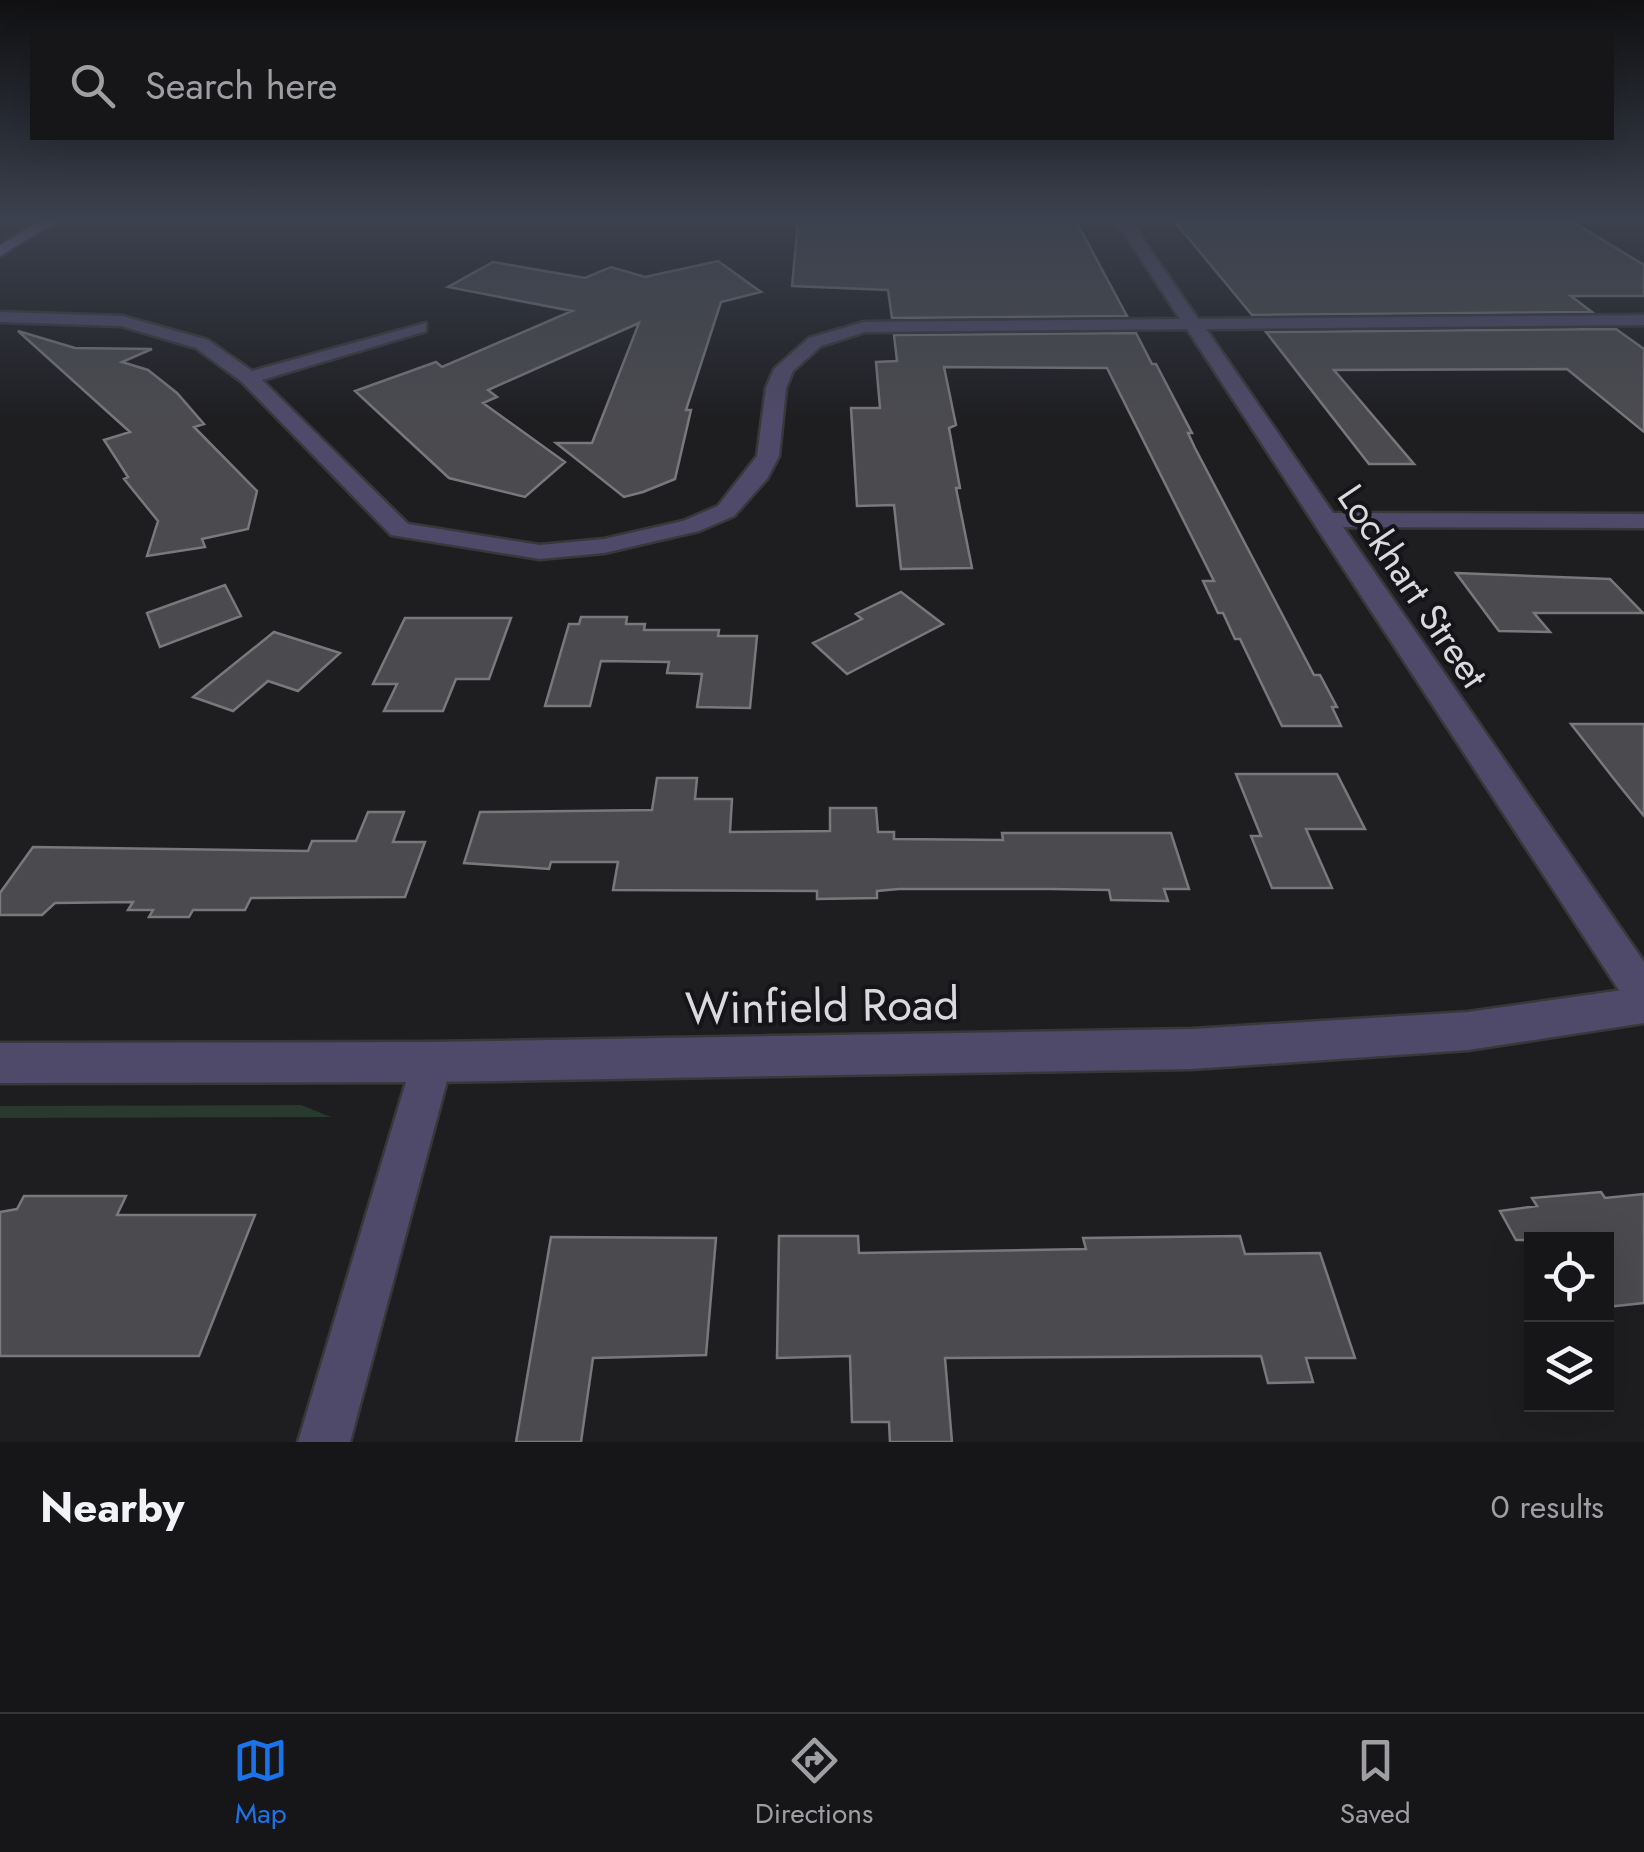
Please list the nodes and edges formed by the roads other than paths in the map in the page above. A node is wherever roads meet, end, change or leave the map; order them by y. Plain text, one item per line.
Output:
1 (1168, 286) edge
2 (0, 318) edge
3 (1644, 320) edge
4 (1192, 322) junction
5 (420, 327) dead end
6 (249, 378) junction
7 (1322, 520) junction
8 (1644, 520) edge
9 (1644, 994) edge
10 (1644, 1006) edge
11 (432, 1062) junction
12 (0, 1063) edge
13 (324, 1442) edge

1 - 4 street, Lockhart Street
2 - 6 street
3 - 4 street
4 - 6 street
4 - 7 street, Lockhart Street
5 - 6 street
7 - 8 street
7 - 9 street, Lockhart Street
10 - 11 street, Winfield Road
11 - 12 street, Winfield Road
11 - 13 street

